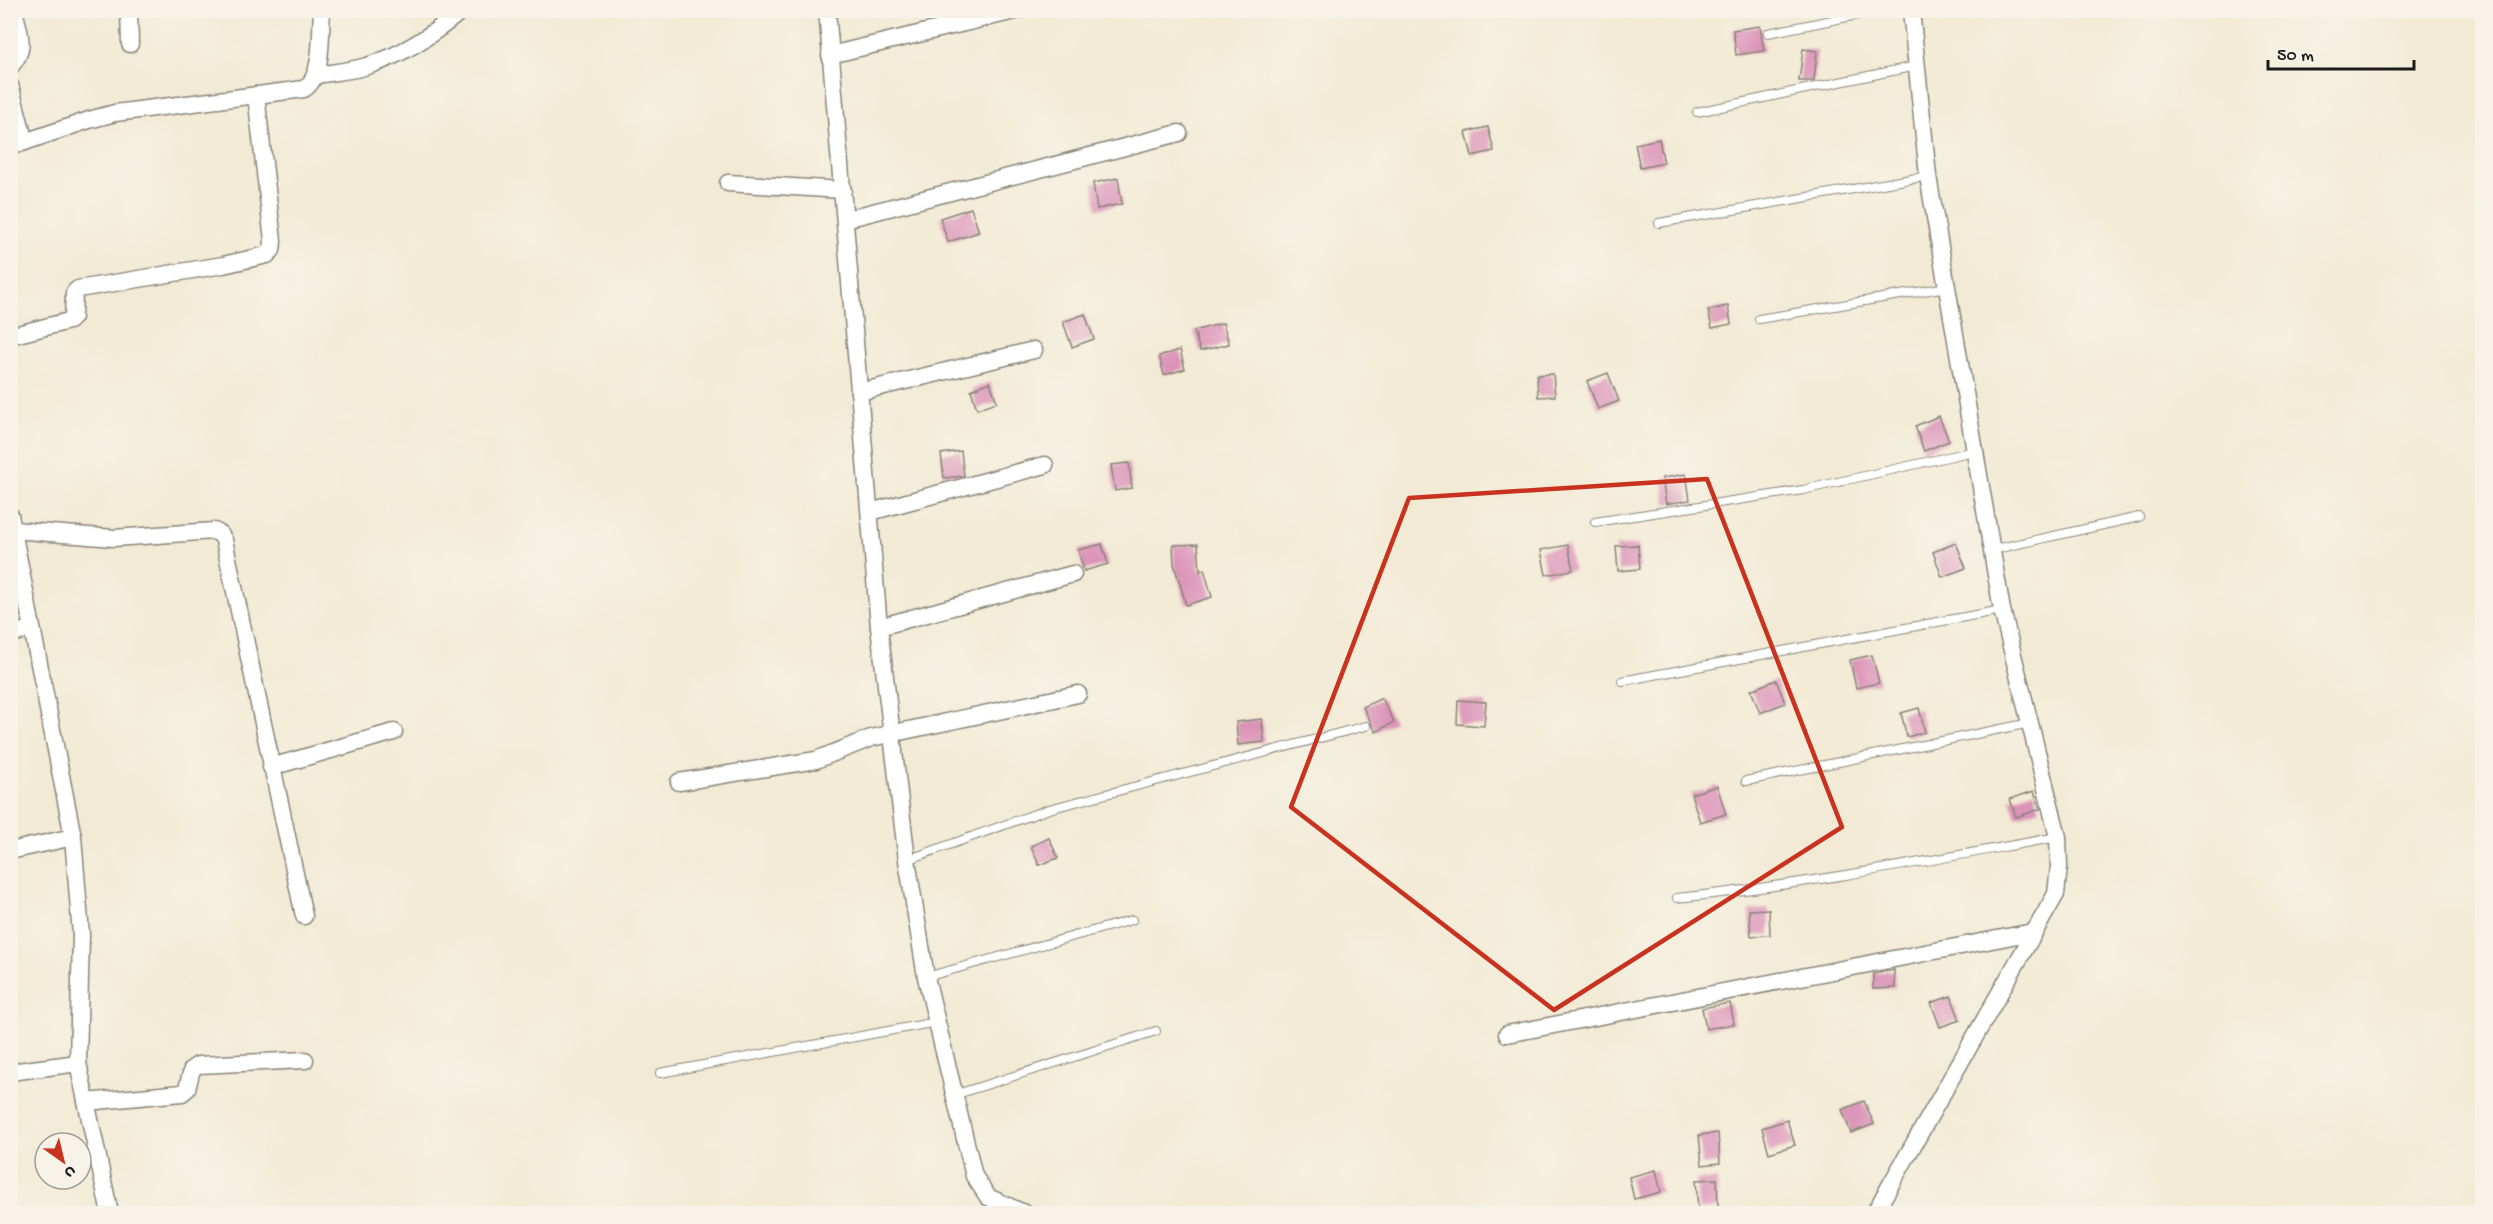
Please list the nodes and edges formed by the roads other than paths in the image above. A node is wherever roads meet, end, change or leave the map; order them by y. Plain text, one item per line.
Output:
1 (15, 10) edge
2 (129, 10) edge
3 (322, 10) edge
4 (462, 10) edge
5 (827, 10) edge
6 (1019, 10) edge
7 (1882, 10) edge
8 (1911, 10) edge
9 (1768, 33) dead end
10 (130, 44) dead end
11 (830, 55) junction
12 (1916, 66) junction
13 (10, 67) edge
14 (317, 75) junction
15 (10, 85) edge
16 (256, 95) junction
17 (1697, 112) dead end
18 (1179, 133) dead end
19 (18, 145) edge
20 (1928, 176) junction
21 (728, 183) dead end
22 (843, 189) junction
23 (846, 219) junction
24 (1659, 223) dead end
25 (1947, 287) junction
26 (1759, 319) dead end
27 (10, 336) edge
28 (1034, 350) dead end
29 (859, 392) junction
30 (1974, 451) junction
31 (1045, 465) dead end
32 (870, 512) junction
33 (2139, 517) dead end
34 (12, 522) edge
35 (1595, 522) dead end
36 (1991, 550) junction
37 (1073, 574) dead end
38 (2002, 610) junction
39 (879, 627) junction
40 (31, 629) junction
41 (10, 634) edge
42 (1622, 681) dead end
43 (1078, 694) dead end
44 (2030, 723) junction
45 (1366, 726) dead end
46 (394, 732) dead end
47 (894, 733) junction
48 (271, 767) junction
49 (679, 782) dead end
50 (1746, 782) dead end
51 (73, 837) junction
52 (2058, 837) junction
53 (10, 851) edge
54 (907, 860) junction
55 (1677, 898) dead end
56 (304, 916) dead end
57 (1132, 920) dead end
58 (2033, 932) junction
59 (926, 977) junction
60 (937, 1022) junction
61 (1156, 1031) dead end
62 (1507, 1034) dead end
63 (305, 1060) dead end
64 (78, 1063) junction
65 (10, 1072) edge
66 (660, 1073) dead end
67 (954, 1095) junction
68 (86, 1102) junction
69 (995, 1208) edge
70 (110, 1214) edge
71 (1026, 1214) edge
72 (1874, 1214) edge

1 - 13 street
2 - 10 street
3 - 14 street
4 - 14 street
5 - 11 street
6 - 11 street
7 - 9 lane
8 - 12 street
11 - 22 street
12 - 17 lane
12 - 20 street
14 - 16 street
15 - 19 street
16 - 19 street
16 - 27 street
18 - 23 street
20 - 24 lane
20 - 25 street
21 - 22 street
22 - 23 street
23 - 29 street
25 - 26 lane
25 - 30 street
28 - 29 street
29 - 32 street
30 - 35 lane
30 - 36 street
31 - 32 street
32 - 39 street
33 - 36 lane
34 - 40 street
34 - 48 street
36 - 38 street
37 - 39 street
38 - 42 lane
38 - 44 street
39 - 47 street
40 - 41 street
40 - 51 street
43 - 47 street
44 - 50 lane
44 - 52 street
45 - 54 lane
46 - 48 street
47 - 49 street
47 - 54 street
48 - 56 street
51 - 53 street
51 - 64 street
52 - 55 lane
52 - 58 street
54 - 59 street
57 - 59 lane
58 - 62 street
58 - 72 street
59 - 60 street
60 - 66 lane
60 - 67 street
61 - 67 lane
63 - 68 street
64 - 65 street
64 - 68 street
67 - 69 street
68 - 70 street
69 - 71 street

